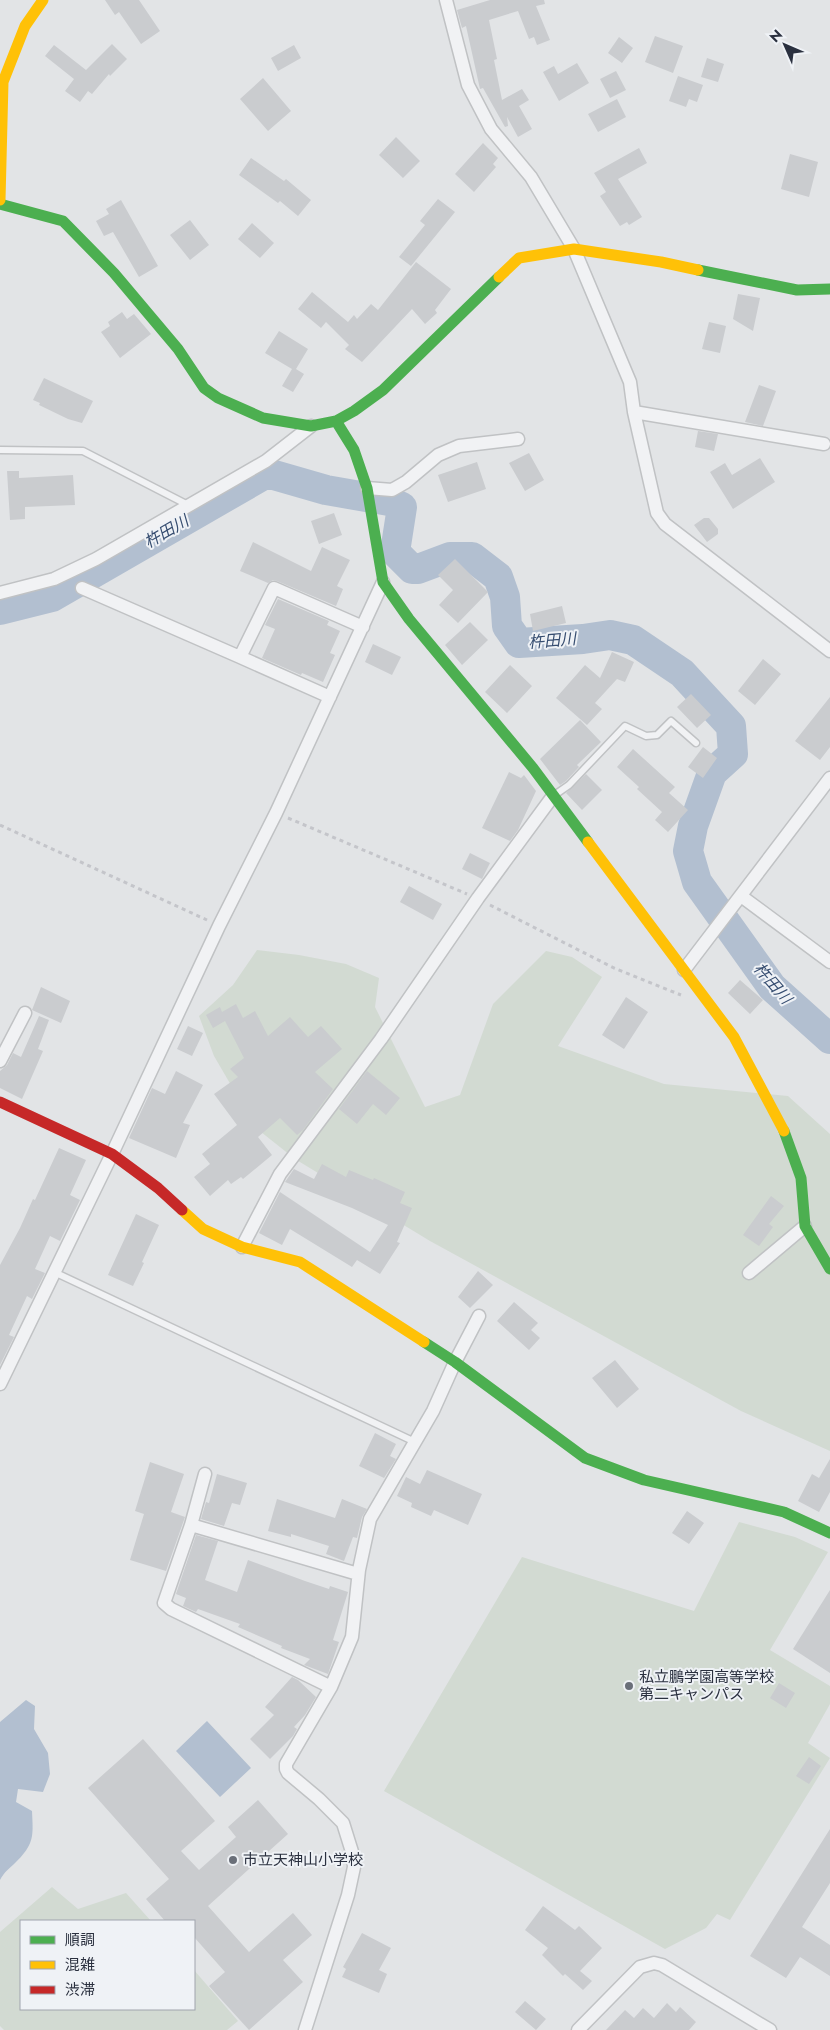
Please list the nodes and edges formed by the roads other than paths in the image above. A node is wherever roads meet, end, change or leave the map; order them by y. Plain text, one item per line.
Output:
1 (43, 0) edge
2 (446, 0) edge
3 (0, 202) edge
4 (574, 249) junction
5 (830, 289) edge
6 (634, 412) junction
7 (336, 421) junction
8 (311, 426) junction
9 (518, 439) dead end
10 (824, 444) dead end
11 (0, 450) edge
12 (367, 488) junction
13 (188, 505) junction
14 (384, 582) junction
15 (82, 588) dead end
16 (0, 593) edge
17 (362, 627) junction
18 (830, 651) edge
19 (240, 657) junction
20 (330, 697) junction
21 (696, 743) dead end
22 (830, 778) edge
23 (553, 796) junction
24 (741, 896) junction
25 (830, 962) edge
26 (684, 970) junction
27 (25, 1013) dead end
28 (0, 1061) edge
29 (0, 1102) edge
30 (112, 1154) junction
31 (805, 1226) junction
32 (242, 1247) junction
33 (830, 1269) edge
34 (54, 1272) junction
35 (749, 1273) dead end
36 (480, 1316) dead end
37 (455, 1362) junction
38 (1, 1380) edge
39 (415, 1442) junction
40 (205, 1474) dead end
41 (191, 1525) junction
42 (830, 1533) edge
43 (358, 1574) junction
44 (331, 1687) junction
45 (305, 2030) edge
46 (578, 2030) edge
47 (770, 2030) edge

1 - 3 street
2 - 4 street
3 - 8 street
4 - 5 street
4 - 6 street
4 - 7 street
6 - 10 street
6 - 18 street
7 - 8 street
7 - 12 street
8 - 13 street
9 - 12 street
11 - 13 lane
12 - 14 street
13 - 16 street
14 - 17 street
14 - 23 street
15 - 19 street
17 - 19 street
17 - 20 street
19 - 20 street
20 - 30 street
21 - 23 lane
22 - 24 street
23 - 26 street
23 - 32 street
24 - 25 street
24 - 26 street
26 - 31 street
27 - 28 street
29 - 30 street
30 - 32 street
30 - 34 street
31 - 33 street
31 - 35 street
32 - 37 street
34 - 38 street
34 - 39 lane
36 - 37 street
37 - 39 street
37 - 42 street
39 - 43 street
40 - 41 street
41 - 43 street
41 - 44 street
43 - 44 street
44 - 45 street
46 - 47 street

